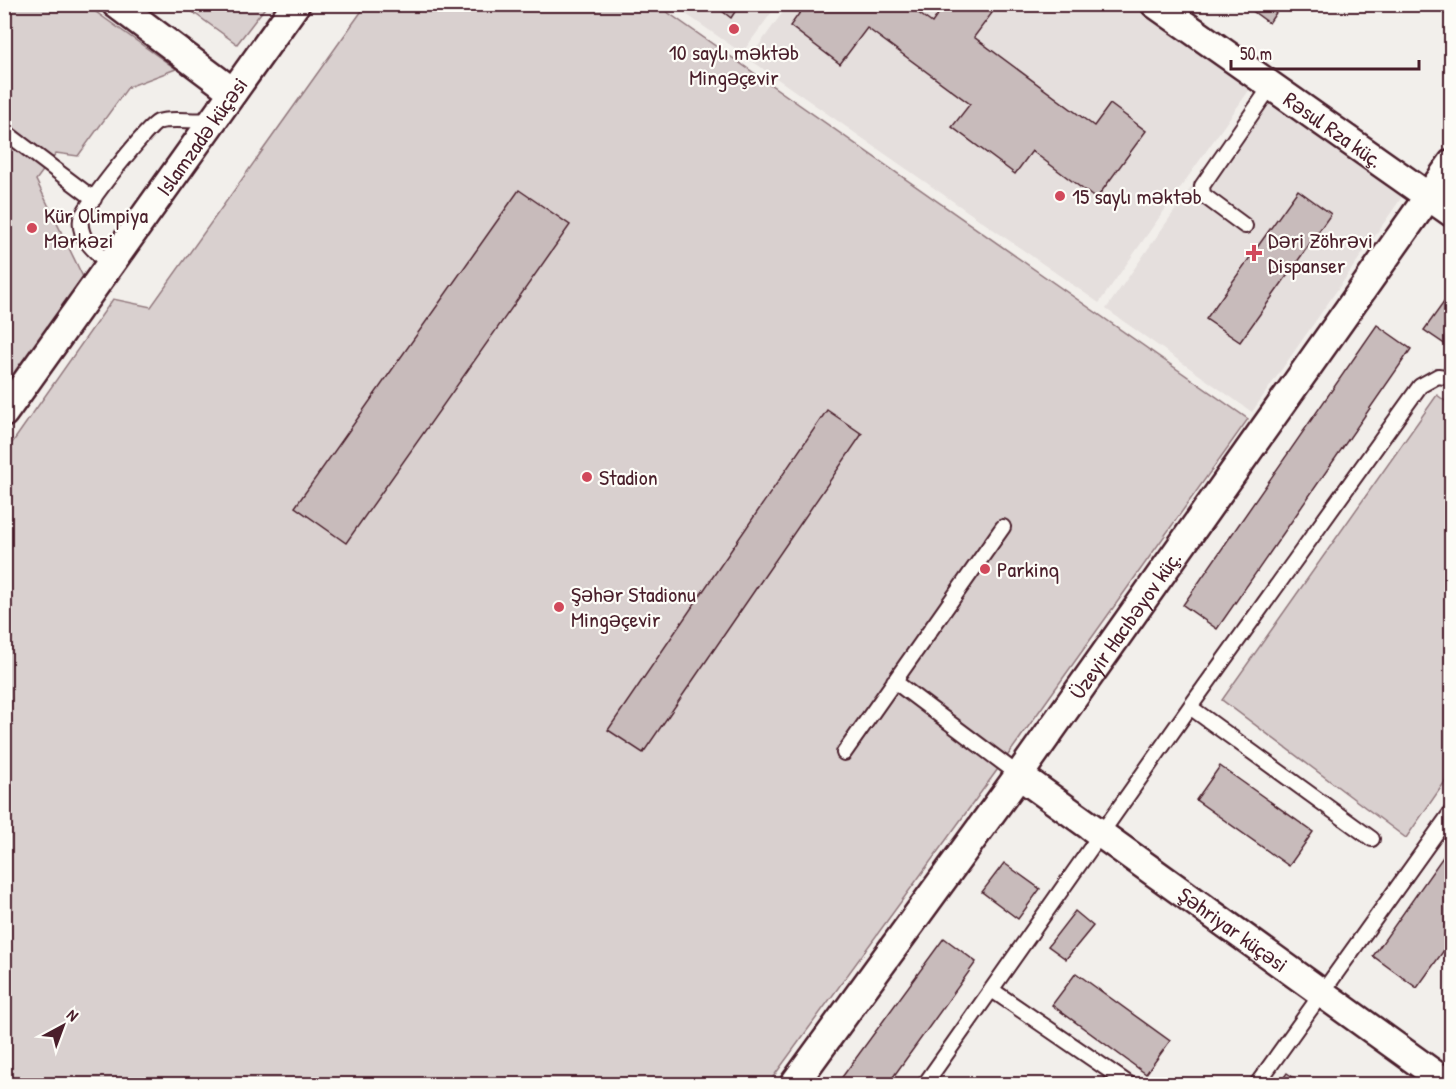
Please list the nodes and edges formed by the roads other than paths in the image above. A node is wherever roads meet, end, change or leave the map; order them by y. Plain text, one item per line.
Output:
1 (116, 4) edge
2 (296, 4) edge
3 (1155, 4) edge
4 (1271, 86) junction
5 (233, 92) junction
6 (213, 121) junction
7 (4, 130) edge
8 (1452, 163) edge
9 (1428, 196) junction
10 (94, 199) junction
11 (1452, 213) edge
12 (1245, 226) dead end
13 (109, 264) junction
14 (1452, 378) edge
15 (4, 413) edge
16 (1003, 526) dead end
17 (894, 681) junction
18 (1190, 707) junction
19 (844, 753) dead end
20 (1019, 775) junction
21 (1452, 811) edge
22 (1101, 834) junction
23 (1372, 839) dead end
24 (992, 990) junction
25 (1321, 994) junction
26 (794, 1084) edge
27 (925, 1084) edge
28 (1129, 1084) edge
29 (1257, 1084) edge
30 (1448, 1084) edge

1 - 5 street
2 - 5 street, Islamzadə küçəsi
3 - 4 street, Rəsul Rza küç.
4 - 9 street, Rəsul Rza küç.
4 - 12 lane
5 - 6 street, Islamzadə küçəsi
6 - 10 lane
6 - 13 street, Islamzadə küçəsi
7 - 10 lane
8 - 9 street, Üzeyir Hacıbəyov küç.
9 - 11 street, Rəsul Rza küç.
9 - 20 street, Üzeyir Hacıbəyov küç.
10 - 13 lane
13 - 15 street, Islamzadə küçəsi
14 - 18 lane
16 - 17 lane
17 - 19 lane
17 - 20 lane
18 - 22 lane
18 - 23 lane
20 - 22 street, Şəhriyar küçəsi
20 - 26 street, Üzeyir Hacıbəyov küç.
21 - 25 lane
22 - 24 lane
22 - 25 street, Şəhriyar küçəsi
24 - 27 lane
24 - 28 lane
25 - 29 lane
25 - 30 street, Şəhriyar küçəsi

